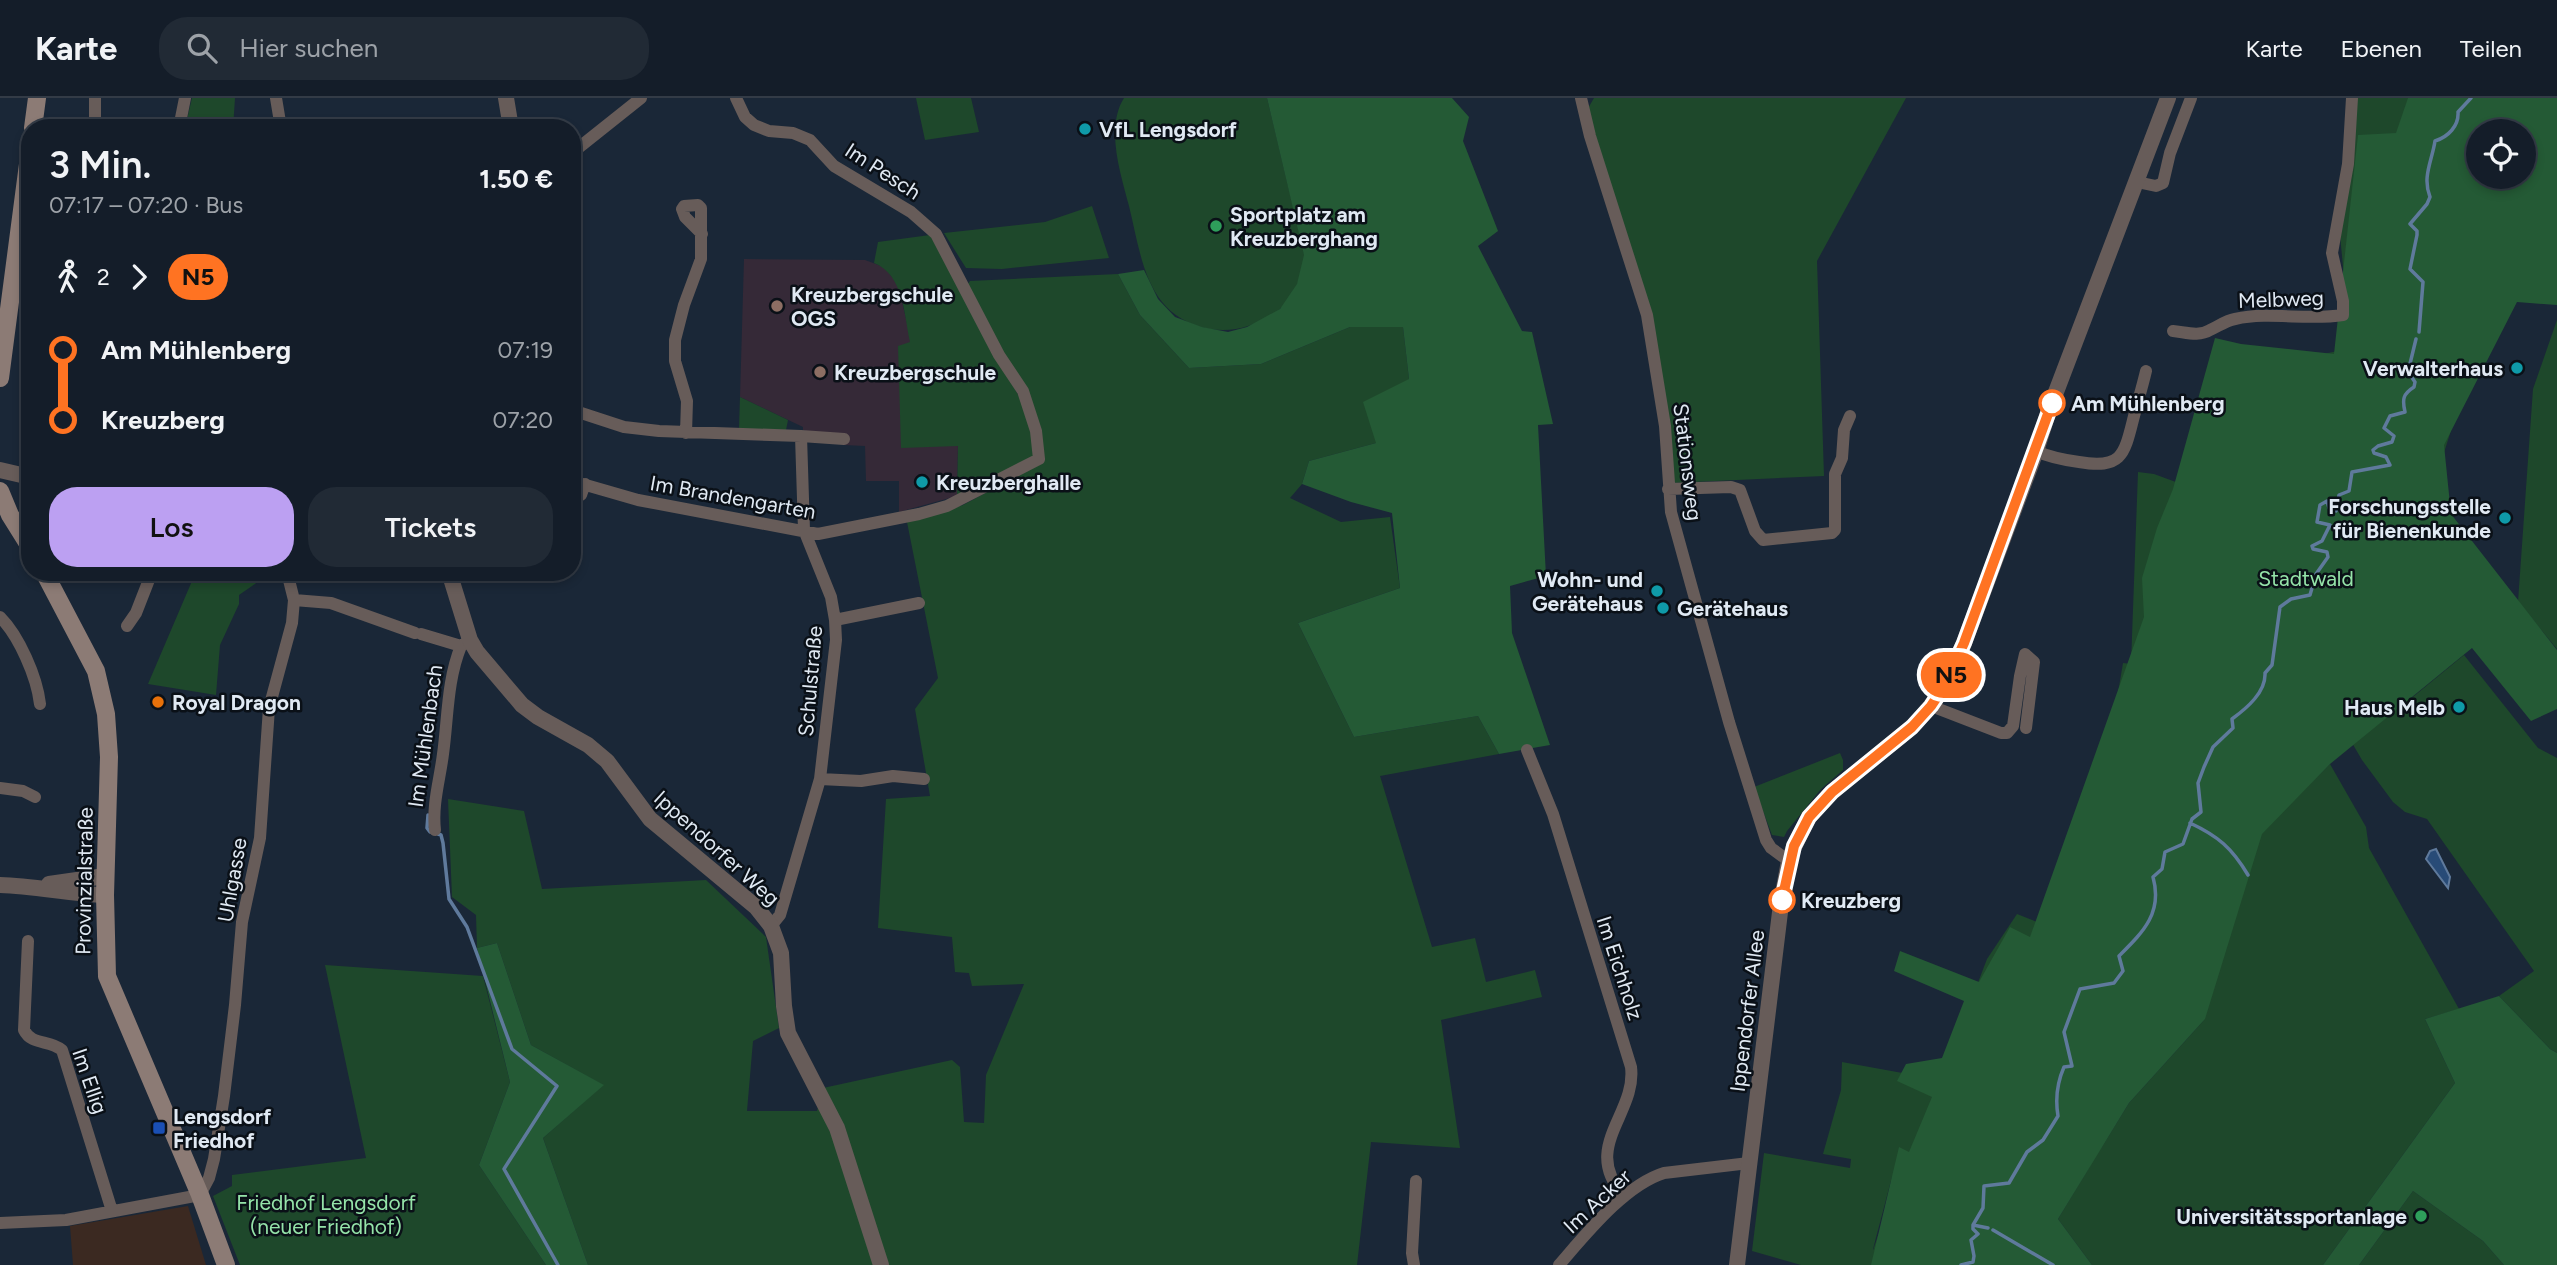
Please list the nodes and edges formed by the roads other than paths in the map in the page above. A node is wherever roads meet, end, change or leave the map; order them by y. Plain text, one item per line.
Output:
1 (37, 98) edge
2 (95, 98) edge
3 (185, 98) edge
4 (276, 98) edge
5 (506, 98) edge
6 (641, 98) edge
7 (736, 98) edge
8 (1581, 98) edge
9 (2168, 98) edge
10 (2191, 98) edge
11 (2353, 98) edge
12 (34, 119) edge
13 (95, 119) edge
14 (181, 119) edge
15 (280, 119) edge
16 (510, 119) edge
17 (581, 146) edge
18 (2137, 182) junction
19 (21, 218) edge
20 (702, 234) dead end
21 (960, 277) joint
22 (2173, 331) dead end
23 (2146, 372) dead end
24 (0, 378) edge
25 (581, 413) edge
26 (1850, 416) dead end
27 (686, 433) junction
28 (801, 436) junction
29 (844, 439) dead end
30 (2036, 451) junction
31 (0, 470) edge
32 (21, 475) edge
33 (581, 484) edge
34 (1668, 489) junction
35 (0, 491) edge
36 (804, 530) junction
37 (21, 533) edge
38 (49, 581) edge
39 (148, 581) edge
40 (289, 581) edge
41 (451, 581) edge
42 (294, 600) junction
43 (919, 604) dead end
44 (0, 617) edge
45 (835, 620) junction
46 (127, 626) dead end
47 (465, 643) junction
48 (40, 704) dead end
49 (1931, 706) junction
50 (2026, 728) dead end
51 (1527, 750) dead end
52 (820, 779) junction
53 (924, 779) dead end
54 (0, 788) edge
55 (35, 797) dead end
56 (435, 830) dead end
57 (1789, 862) junction
58 (106, 876) junction
59 (0, 885) edge
60 (36, 886) junction
61 (105, 895) junction
62 (771, 926) junction
63 (28, 942) dead end
64 (1749, 1163) junction
65 (1416, 1181) dead end
66 (200, 1195) junction
67 (1624, 1196) junction
68 (112, 1211) junction
69 (0, 1223) edge
70 (226, 1265) edge
71 (881, 1265) edge
72 (1414, 1265) edge
73 (1559, 1265) edge
74 (1737, 1265) edge

1 - 12 main road
2 - 13 street
3 - 14 street
4 - 15 street
5 - 16 street
6 - 17 street
7 - 21 street, Im Pesch
8 - 34 street, Stationsweg
9 - 18 street, Ippendorfer Allee
10 - 18 street
11 - 22 street, Melbweg
18 - 30 street, Ippendorfer Allee
19 - 24 main road
20 - 27 street
21 - 36 street, Im Brandengarten
23 - 30 street
25 - 27 street
26 - 34 street
27 - 28 street
28 - 29 street
28 - 36 street, Schulstraße
30 - 49 street, Ippendorfer Allee
31 - 32 street
33 - 36 street, Im Brandengarten
34 - 57 street, Stationsweg
35 - 37 main road
36 - 45 street, Schulstraße
38 - 58 main road, Provinzialstraße
39 - 46 street
40 - 42 street, Uhlgasse
41 - 47 street
42 - 47 street
42 - 66 street, Uhlgasse
43 - 45 street
44 - 48 street
45 - 52 street, Schulstraße
47 - 56 street, Im Mühlenbach
47 - 62 street, Ippendorfer Weg
49 - 50 street
49 - 57 street, Ippendorfer Allee
51 - 67 street, Im Eichholz
52 - 53 street
52 - 62 street, Schulstraße
54 - 55 street
57 - 64 street, Ippendorfer Allee
58 - 60 street
58 - 61 main road, Provinzialstraße
59 - 60 street
60 - 61 street
61 - 66 main road, Provinzialstraße
62 - 71 street, Ippendorfer Weg
63 - 68 street, Im Ellig
64 - 67 street, Im Acker
64 - 74 street, Ippendorfer Allee
65 - 72 street
66 - 68 street
66 - 70 main road, Provinzialstraße
67 - 73 street, Im Acker
68 - 69 street

